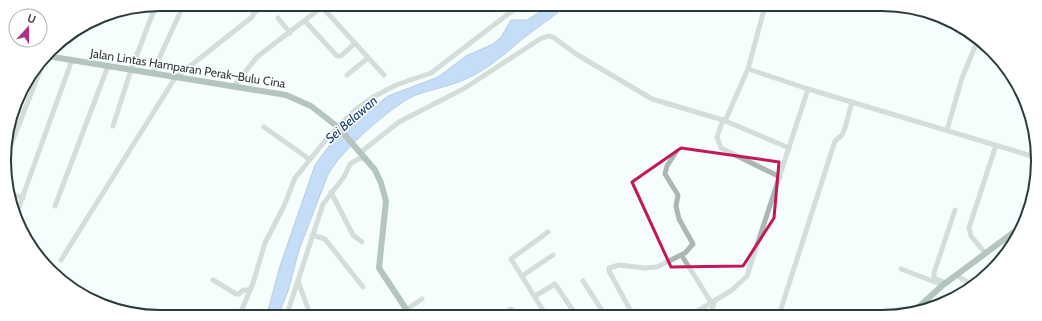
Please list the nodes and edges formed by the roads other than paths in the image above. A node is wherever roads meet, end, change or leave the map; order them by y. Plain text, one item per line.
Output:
1 (154, 11) edge
2 (181, 11) edge
3 (257, 11) edge
4 (316, 11) edge
5 (326, 11) edge
6 (513, 11) edge
7 (764, 11) edge
8 (254, 13) joint
9 (278, 18) dead end
10 (305, 21) junction
11 (290, 33) junction
12 (355, 43) junction
13 (976, 44) edge
14 (53, 57) edge
15 (368, 58) junction
16 (72, 60) junction
17 (108, 66) junction
18 (748, 69) junction
19 (131, 70) junction
20 (40, 72) edge
21 (152, 74) junction
22 (347, 75) dead end
23 (384, 75) dead end
24 (175, 78) junction
25 (233, 87) junction
26 (808, 89) junction
27 (852, 102) junction
28 (724, 121) junction
29 (113, 126) dead end
30 (264, 127) dead end
31 (339, 127) junction
32 (947, 130) junction
33 (12, 142) edge
34 (996, 145) junction
35 (789, 148) junction
36 (360, 151) junction
37 (676, 152) dead end
38 (1031, 156) edge
39 (366, 158) junction
40 (309, 159) junction
41 (780, 177) junction
42 (331, 192) junction
43 (15, 195) edge
44 (23, 198) junction
45 (55, 206) dead end
46 (19, 208) edge
47 (954, 210) dead end
48 (548, 232) dead end
49 (1012, 234) edge
50 (312, 235) junction
51 (362, 242) dead end
52 (985, 253) junction
53 (553, 255) dead end
54 (682, 256) junction
55 (60, 260) dead end
56 (901, 269) dead end
57 (956, 275) junction
58 (522, 276) junction
59 (213, 280) dead end
60 (297, 280) junction
61 (583, 281) dead end
62 (968, 283) edge
63 (944, 284) junction
64 (363, 287) dead end
65 (250, 290) junction
66 (535, 296) junction
67 (422, 299) dead end
68 (713, 301) junction
69 (921, 305) edge
70 (242, 310) edge
71 (288, 310) edge
72 (308, 310) edge
73 (407, 310) edge
74 (410, 310) edge
75 (543, 310) edge
76 (573, 310) edge
77 (602, 310) edge
78 (629, 310) edge
79 (699, 310) edge
80 (711, 310) edge
81 (780, 310) edge

1 - 19 street
2 - 21 street
3 - 8 street
4 - 10 street
5 - 12 street
6 - 31 street
7 - 18 street
8 - 24 street
9 - 11 street
10 - 11 street
10 - 12 street
11 - 25 street
12 - 15 street
13 - 32 street
14 - 16 main road, Jalan Lintas Hamparan Perak–Bulu Cina
15 - 22 street
15 - 23 street
16 - 17 main road, Jalan Lintas Hamparan Perak–Bulu Cina
16 - 44 street
17 - 19 main road, Jalan Lintas Hamparan Perak–Bulu Cina
17 - 45 street
18 - 26 street
18 - 28 street
19 - 21 main road, Jalan Lintas Hamparan Perak–Bulu Cina
19 - 29 street
20 - 33 street
21 - 24 main road, Jalan Lintas Hamparan Perak–Bulu Cina
24 - 25 main road, Jalan Lintas Hamparan Perak–Bulu Cina
24 - 55 street
25 - 31 main road, Jalan Lintas Hamparan Perak–Bulu Cina
26 - 27 street
26 - 35 street
27 - 32 street
27 - 81 street
28 - 35 street
28 - 36 street
28 - 41 street
30 - 40 street
31 - 36 main road, Jalan Lintas Hamparan Perak–Bulu Cina
31 - 40 street
32 - 34 street
34 - 38 street
34 - 52 street
35 - 41 street
36 - 39 main road
37 - 54 street
39 - 42 street
39 - 73 main road
40 - 65 street
41 - 68 street
42 - 50 street
42 - 51 street
43 - 44 street
44 - 46 street
47 - 63 street
48 - 58 street
49 - 52 main road
50 - 60 street
50 - 64 street
52 - 57 main road
53 - 58 street
54 - 68 street
54 - 78 street
56 - 63 street
57 - 62 street
57 - 63 main road
58 - 66 street
59 - 65 street
60 - 71 street
60 - 72 street
61 - 77 street
63 - 69 main road
65 - 70 street
66 - 75 street
66 - 76 street
67 - 74 street
68 - 79 street
68 - 80 street

